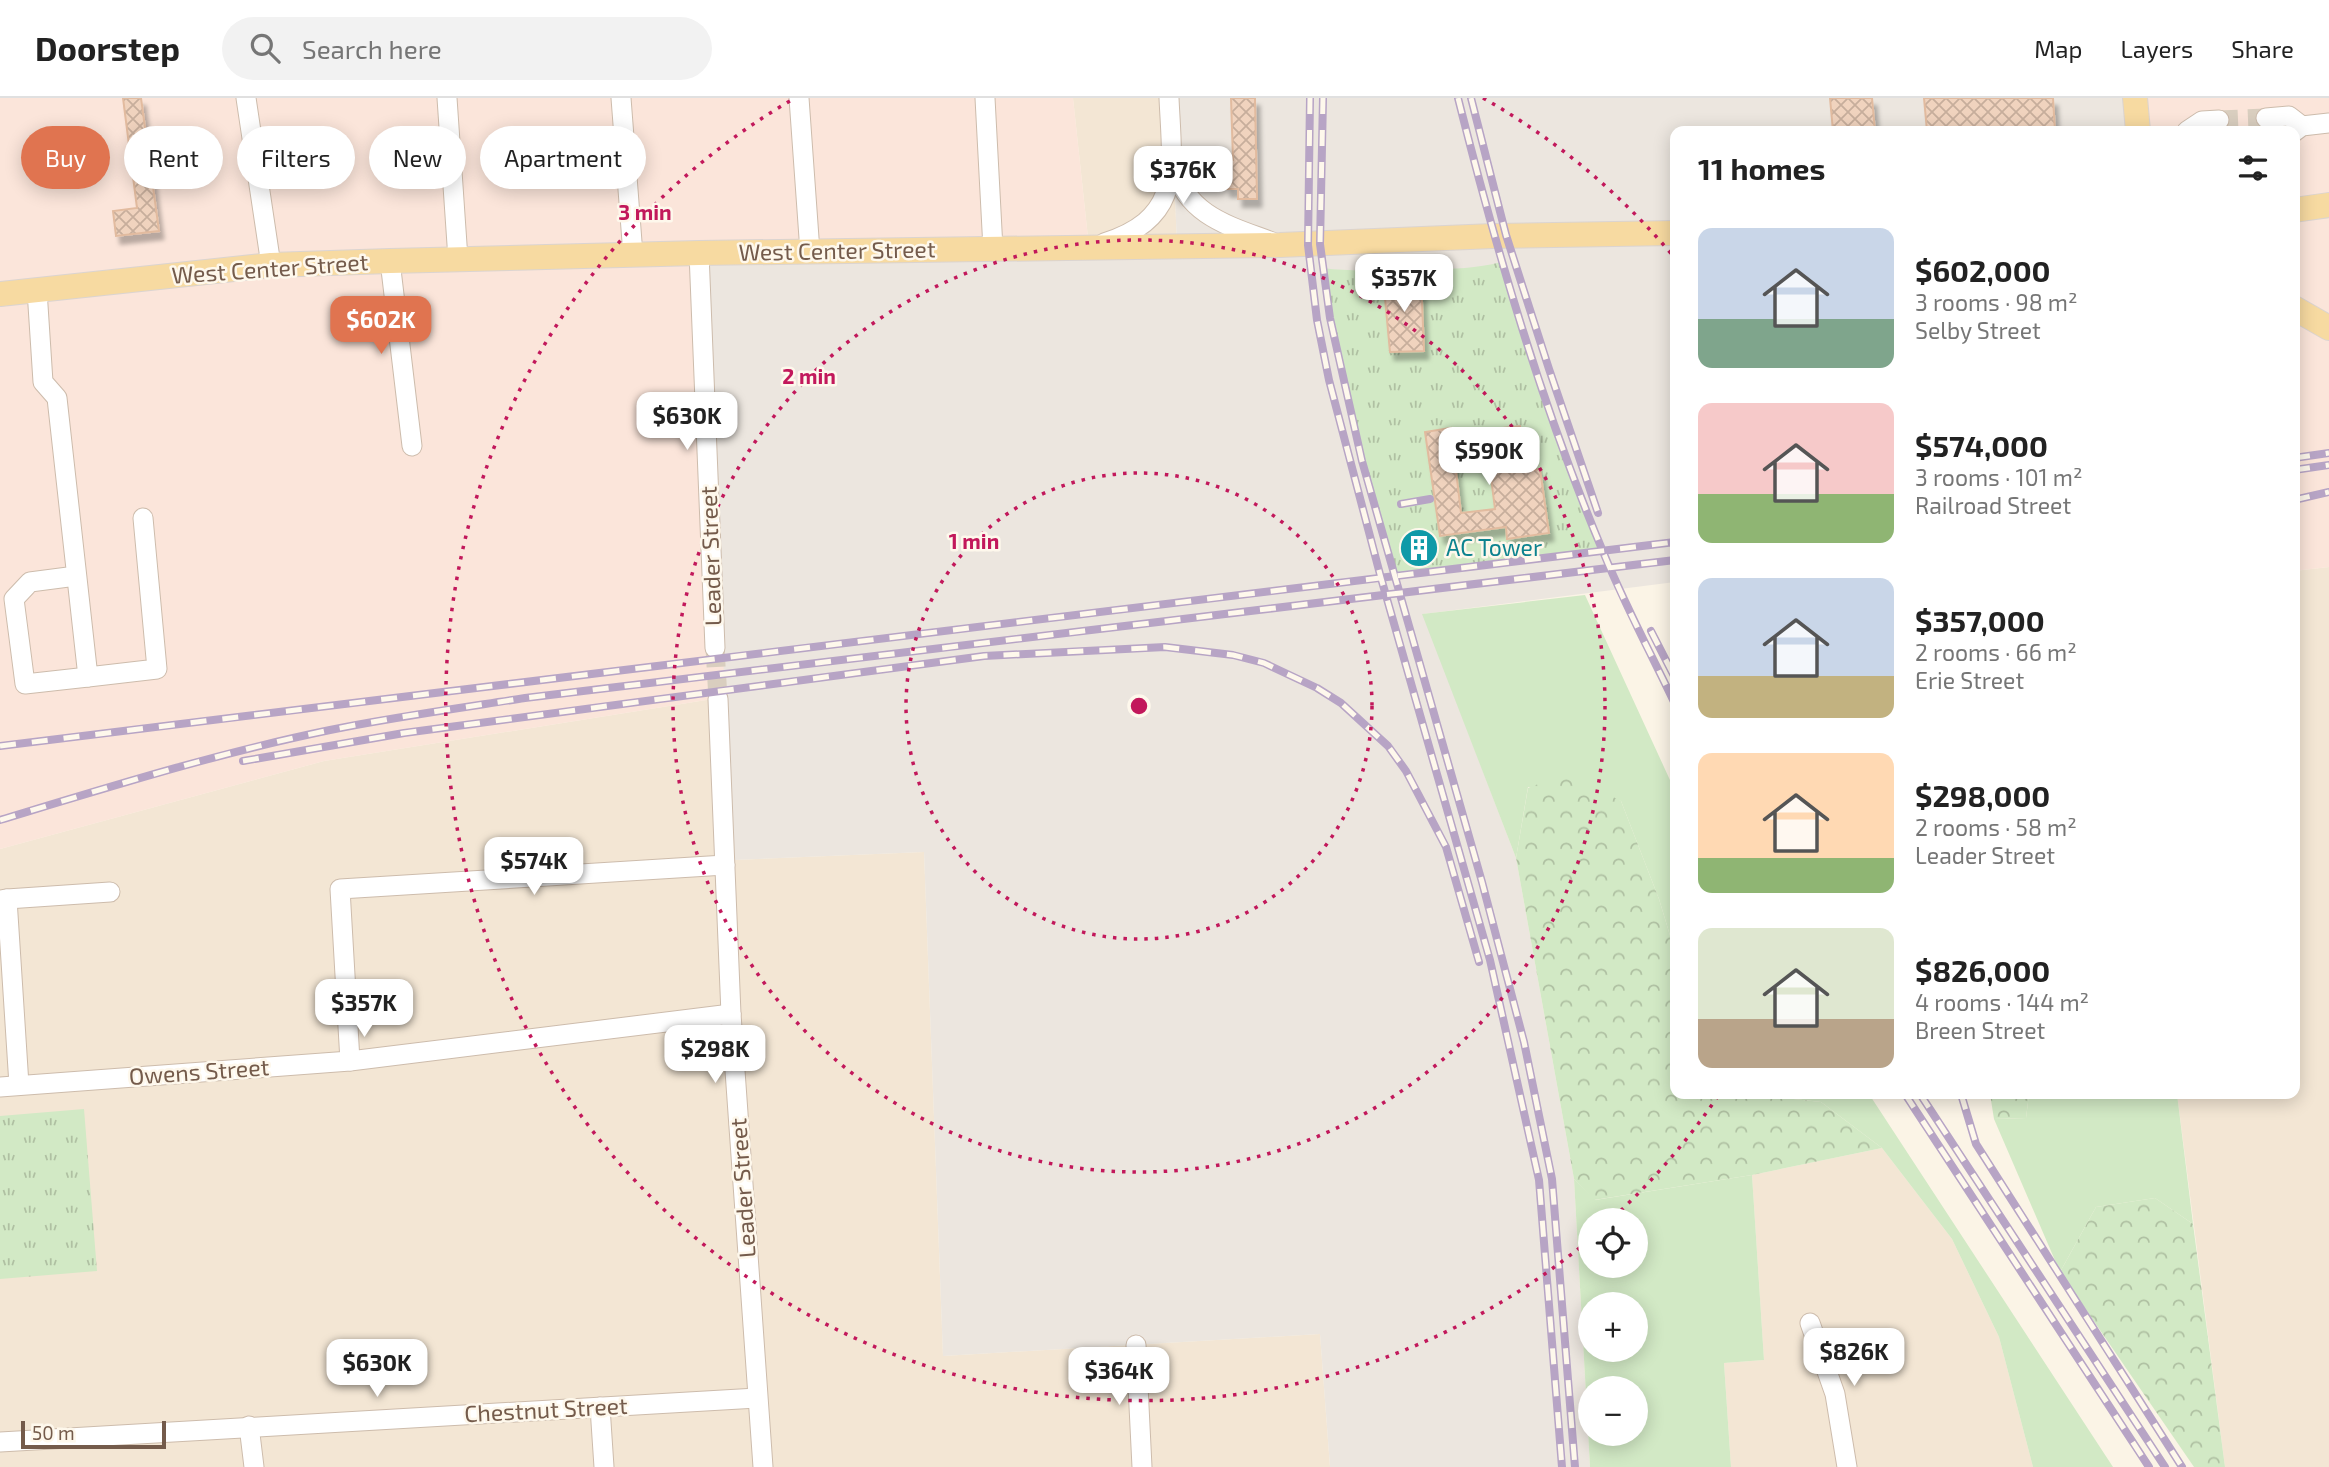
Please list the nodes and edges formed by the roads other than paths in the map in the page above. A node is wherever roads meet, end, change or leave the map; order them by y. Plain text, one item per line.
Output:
1 (246, 98) edge
2 (447, 98) edge
3 (621, 98) edge
4 (799, 98) edge
5 (985, 98) edge
6 (1169, 98) edge
7 (2135, 98) edge
8 (2266, 118) tunnel mouth
9 (2219, 120) tunnel mouth
10 (2329, 123) edge
11 (2138, 126) edge
12 (2194, 126) edge
13 (2296, 126) edge
14 (2300, 129) edge
15 (1172, 159) junction
16 (2329, 205) edge
17 (2300, 209) edge
18 (1670, 233) edge
19 (1280, 245) junction
20 (1089, 247) junction
21 (993, 249) junction
22 (810, 252) junction
23 (699, 253) junction
24 (633, 255) junction
25 (458, 259) junction
26 (390, 261) junction
27 (271, 265) junction
28 (37, 290) junction
29 (0, 294) edge
30 (2300, 311) edge
31 (2329, 328) edge
32 (412, 446) dead end
33 (143, 518) dead end
34 (76, 576) junction
35 (715, 648) tunnel mouth
36 (88, 677) junction
37 (718, 699) tunnel mouth
38 (725, 865) junction
39 (110, 892) dead end
40 (3, 900) edge
41 (731, 1014) junction
42 (350, 1061) junction
43 (10, 1086) edge
44 (1810, 1323) dead end
45 (1136, 1345) dead end
46 (757, 1398) junction
47 (600, 1407) junction
48 (250, 1426) junction
49 (0, 1442) edge
50 (254, 1467) edge
51 (604, 1467) edge
52 (763, 1467) edge
53 (1142, 1467) edge
54 (1847, 1467) edge

1 - 27 street
2 - 25 street
3 - 24 street
4 - 22 street
5 - 21 street
6 - 15 street
7 - 11 main road
8 - 13 street
9 - 12 street
10 - 14 street
15 - 19 street
15 - 20 street
16 - 17 main road
18 - 19 main road, West Center Street
19 - 20 main road, West Center Street
20 - 21 main road, West Center Street
21 - 22 main road, West Center Street
22 - 23 main road, West Center Street
23 - 24 main road, West Center Street
23 - 35 street, Leader Street
24 - 25 main road, West Center Street
25 - 26 main road, West Center Street
26 - 27 main road, West Center Street
26 - 32 street
27 - 28 main road, West Center Street
28 - 29 main road, West Center Street
28 - 34 street
30 - 31 main road
33 - 36 street
34 - 36 street
34 - 36 street
37 - 38 street, Leader Street
38 - 41 street, Leader Street
38 - 42 street
39 - 40 street
40 - 43 street
41 - 42 street, Owens Street
41 - 46 street, Leader Street
42 - 43 street, Owens Street
44 - 54 street
45 - 53 street
46 - 47 street, Chestnut Street
46 - 52 street, Leader Street
47 - 48 street, Chestnut Street
47 - 51 street
48 - 49 street, Chestnut Street
48 - 50 street

